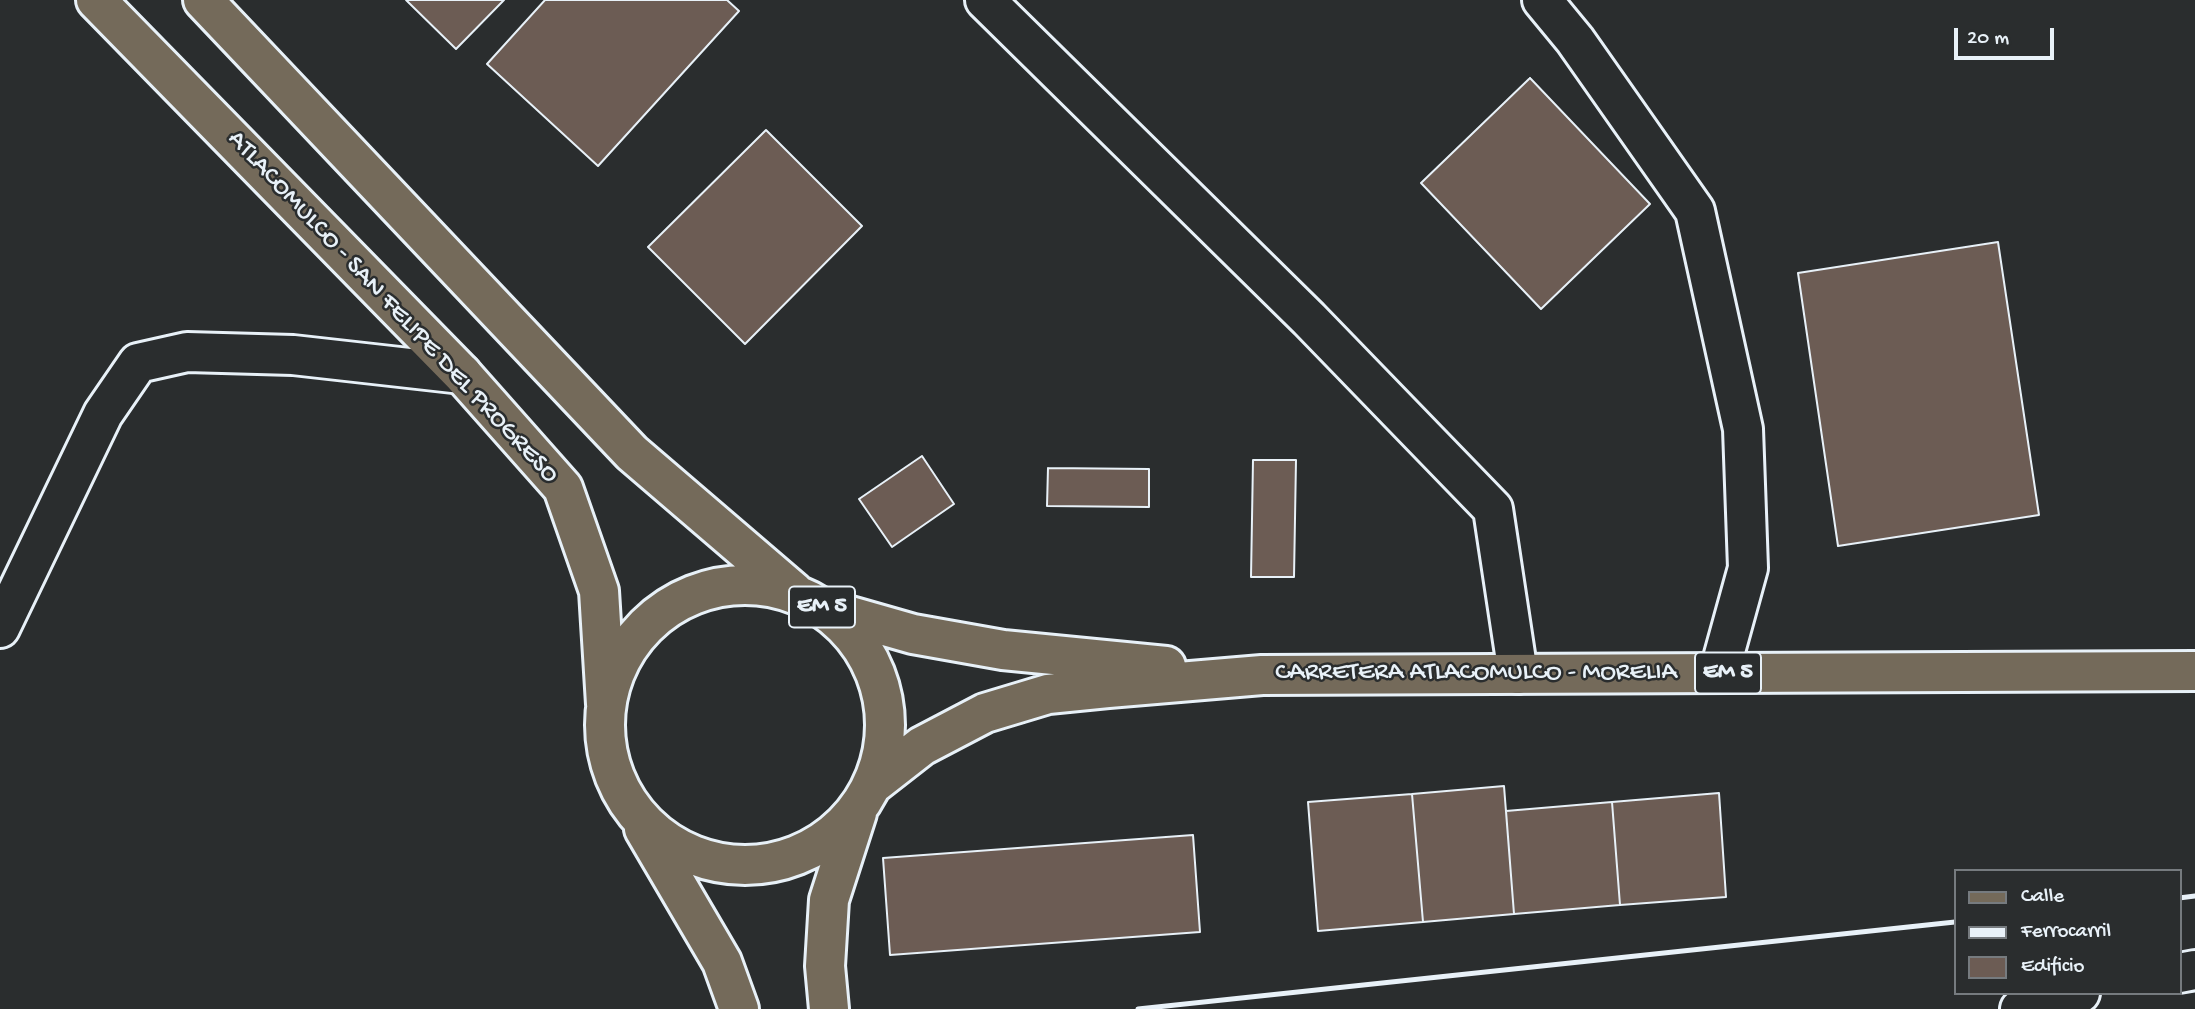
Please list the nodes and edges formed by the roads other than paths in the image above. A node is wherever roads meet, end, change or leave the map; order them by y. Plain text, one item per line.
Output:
1 (96, 0) edge
2 (203, 0) edge
3 (985, 0) edge
4 (1542, 0) edge
5 (462, 374) junction
6 (811, 601) junction
7 (0, 628) edge
8 (2195, 671) edge
9 (1719, 673) junction
10 (1518, 674) junction
11 (1262, 675) junction
12 (606, 704) junction
13 (865, 797) junction
14 (634, 812) junction
15 (2072, 995) edge
16 (739, 1009) edge
17 (829, 1009) edge
18 (2020, 1009) edge

1 - 5 main road, ATLACOMULCO - SAN FELIPE DEL PROGRESO
2 - 6 main road
3 - 10 street
4 - 9 street
5 - 7 street
5 - 12 main road, ATLACOMULCO - SAN FELIPE DEL PROGRESO
6 - 11 main road, CARRETERA ATLACOMULCO - MORELIA / EM 5
6 - 12 main road, EM 5
6 - 13 main road, EM 5
8 - 9 main road, CARRETERA ATLACOMULCO - MORELIA / EM 5
9 - 10 main road, CARRETERA ATLACOMULCO - MORELIA / EM 5
10 - 11 main road, CARRETERA ATLACOMULCO - MORELIA / EM 5
11 - 13 main road, CARRETERA ATLACOMULCO - MORELIA / EM 5
12 - 14 main road, EM 5
13 - 14 main road, EM 5
13 - 17 main road, EM 5
14 - 16 main road, EM 5
15 - 18 street

